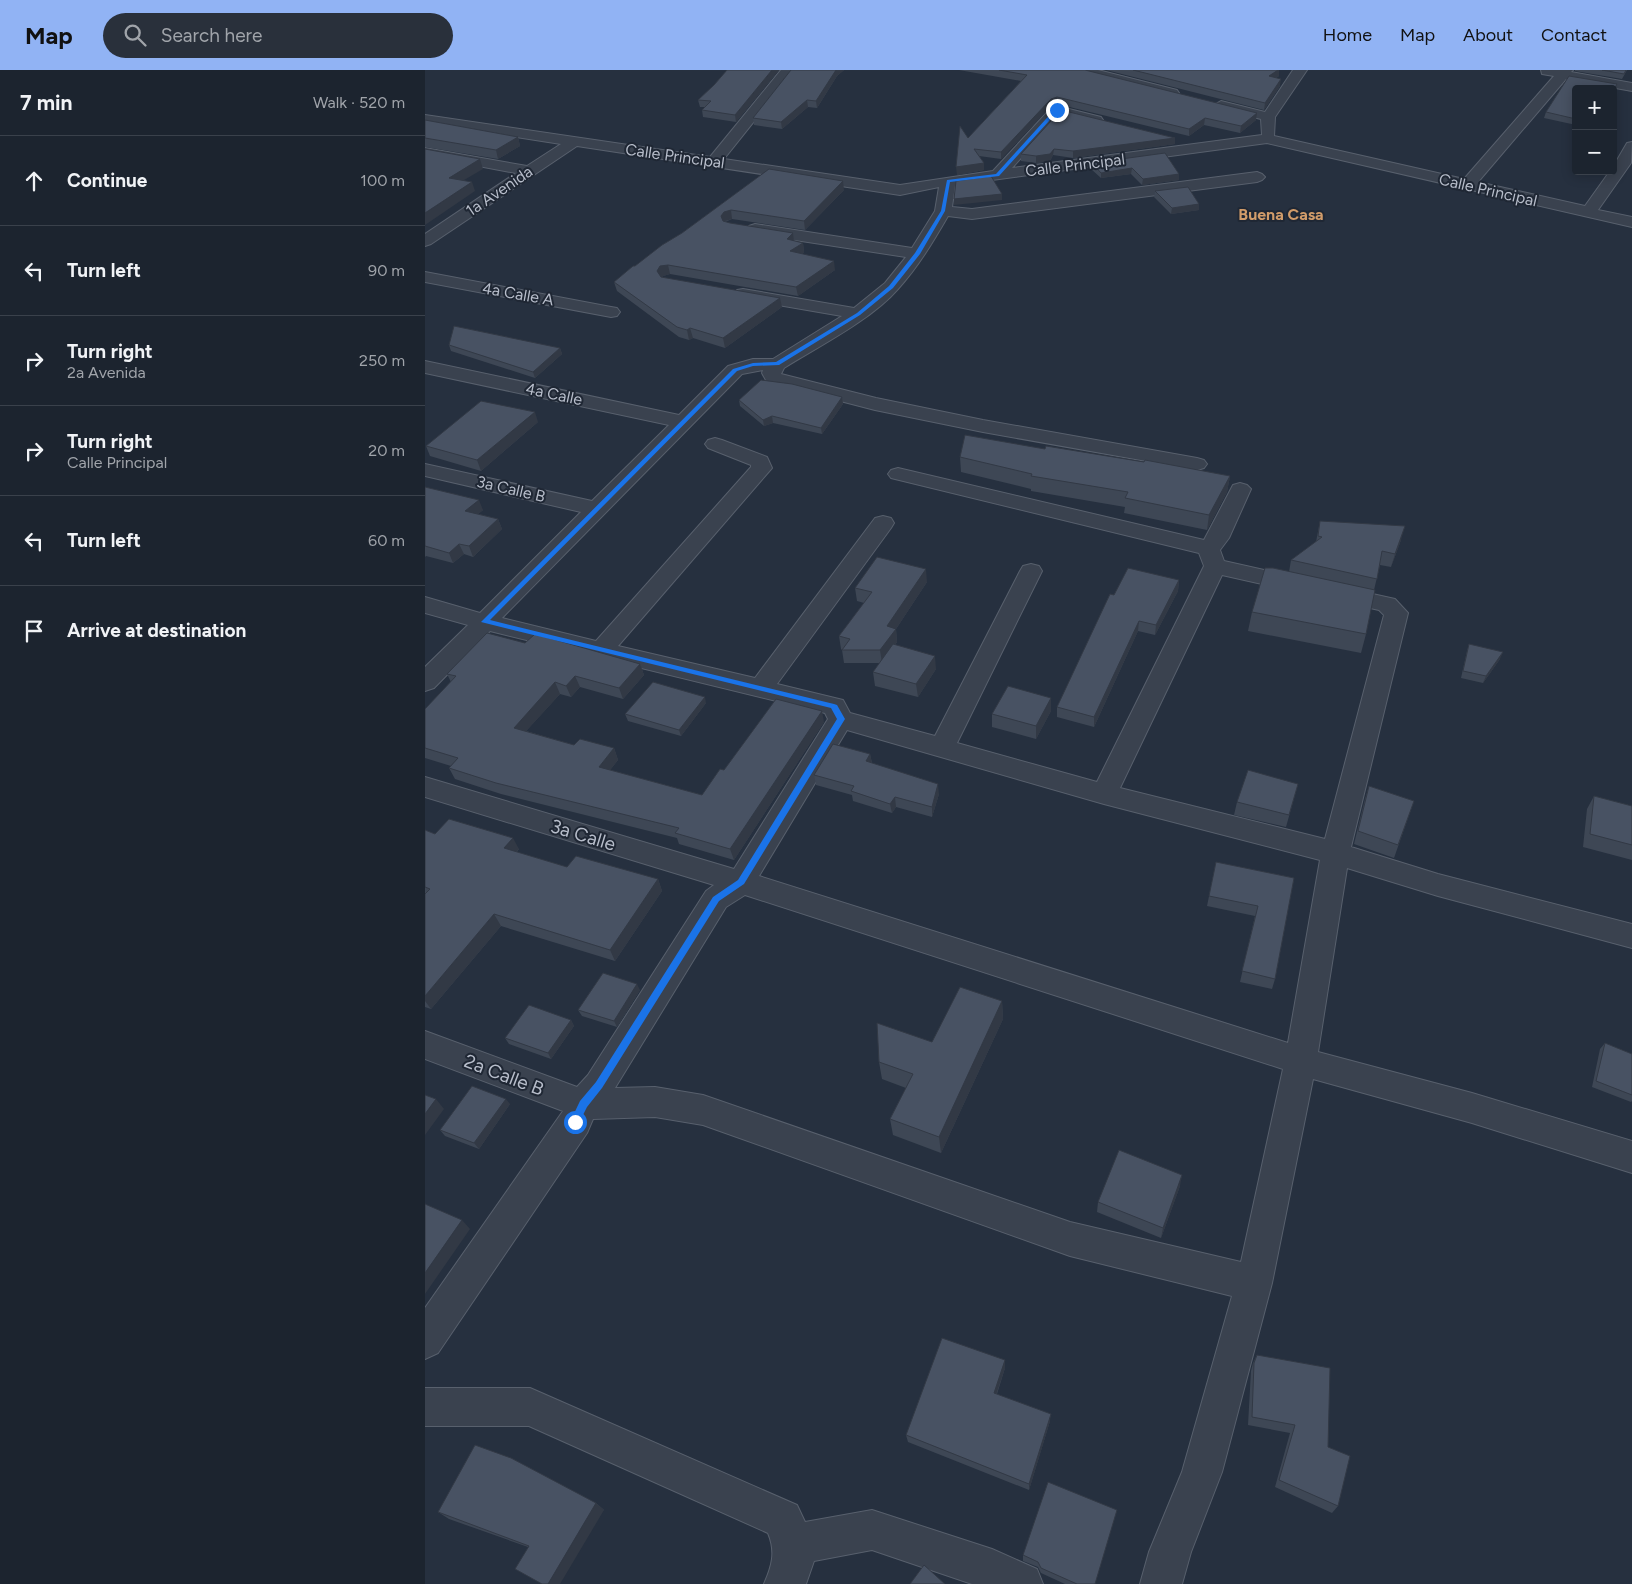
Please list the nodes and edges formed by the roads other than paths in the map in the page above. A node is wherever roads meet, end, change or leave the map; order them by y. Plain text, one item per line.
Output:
1 (788, 70) edge
2 (1082, 70) edge
3 (1541, 70) edge
4 (1281, 72) dead end
5 (1298, 72) edge
6 (1564, 72) edge
7 (1136, 76) edge
8 (1632, 87) edge
9 (1186, 96) edge
10 (1204, 101) edge
11 (1268, 117) junction
12 (425, 119) edge
13 (1114, 124) edge
14 (1172, 138) edge
15 (1267, 139) junction
16 (573, 142) junction
17 (1632, 146) edge
18 (1210, 147) junction
19 (425, 152) edge
20 (715, 161) junction
21 (1628, 164) edge
22 (530, 171) junction
23 (997, 175) junction
24 (1257, 176) dead end
25 (948, 181) junction
26 (1467, 185) junction
27 (943, 211) junction
28 (1588, 212) junction
29 (435, 218) edge
30 (453, 222) junction
31 (1632, 222) edge
32 (741, 227) edge
33 (425, 241) edge
34 (917, 254) junction
35 (425, 277) edge
36 (727, 291) edge
37 (611, 312) dead end
38 (858, 314) junction
39 (777, 364) junction
40 (425, 367) edge
41 (683, 422) junction
42 (715, 444) dead end
43 (1197, 464) dead end
44 (425, 470) edge
45 (898, 474) dead end
46 (1240, 489) dead end
47 (597, 509) junction
48 (883, 523) dead end
49 (1212, 558) junction
50 (1031, 571) dead end
51 (425, 605) edge
52 (485, 622) junction
53 (601, 650) junction
54 (425, 682) edge
55 (761, 689) junction
56 (841, 719) junction
57 (942, 747) junction
58 (425, 787) edge
59 (1104, 794) junction
60 (1335, 853) junction
61 (741, 882) junction
62 (1632, 936) edge
63 (425, 1045) edge
64 (1301, 1061) junction
65 (583, 1104) junction
66 (1632, 1157) edge
67 (1254, 1283) junction
68 (425, 1340) edge
69 (425, 1407) edge
70 (794, 1544) junction
71 (785, 1584) edge
72 (1022, 1584) edge
73 (1161, 1584) edge

1 - 20 street
2 - 7 street
3 - 6 street
4 - 5 street
5 - 11 street
6 - 8 street
6 - 26 street
7 - 9 street
10 - 11 street
11 - 15 street
12 - 16 street, Calle Principal
13 - 23 street
14 - 18 street
15 - 18 street, Calle Principal
15 - 26 street, Calle Principal
16 - 20 street, Calle Principal
16 - 22 street, 1a Avenida
17 - 21 street
18 - 23 street, Calle Principal
19 - 22 street
20 - 25 street, Calle Principal
21 - 28 street
22 - 30 street, 1a Avenida
23 - 25 street, Calle Principal
24 - 27 street
25 - 27 street
26 - 28 street, Calle Principal
27 - 34 street
28 - 31 street, Calle Principal
29 - 30 street
30 - 33 street, 1a Avenida
32 - 34 street
34 - 38 street
35 - 37 street, 4a Calle A
36 - 38 street
38 - 39 street
39 - 41 street
39 - 43 street
40 - 41 street, 4a Calle
41 - 47 street
42 - 53 street
44 - 47 street, 3a Calle B
45 - 49 street
46 - 49 street
47 - 52 street
48 - 55 street
49 - 59 street
49 - 60 street
50 - 57 street
51 - 52 street
52 - 53 street
52 - 54 street
53 - 55 street
55 - 56 street
56 - 57 street
56 - 61 street
57 - 59 street
58 - 61 street, 3a Calle
59 - 60 street
60 - 62 street
60 - 64 street
61 - 64 street, 3a Calle
61 - 65 street
63 - 65 street, 2a Calle B
64 - 66 street, 3a Calle
64 - 67 street
65 - 67 street
65 - 68 street
67 - 73 street
69 - 70 street
70 - 71 street
70 - 72 street

